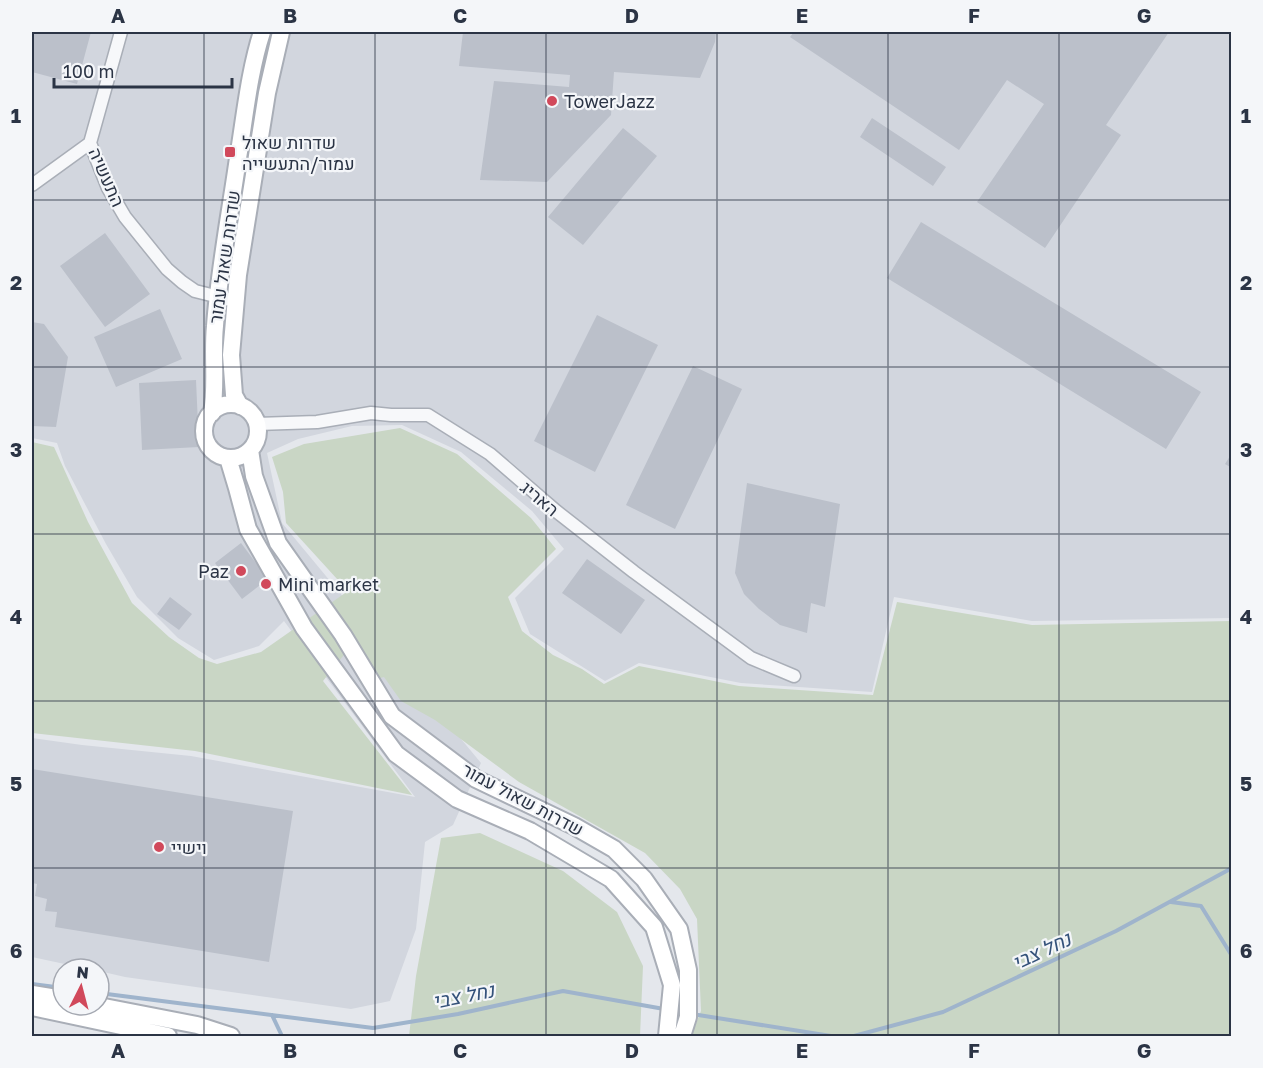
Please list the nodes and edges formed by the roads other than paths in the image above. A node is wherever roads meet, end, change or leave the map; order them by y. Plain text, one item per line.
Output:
1 (121, 32) edge
2 (262, 32) edge
3 (281, 32) edge
4 (90, 142) junction
5 (32, 185) edge
6 (218, 297) junction
7 (236, 301) junction
8 (240, 406) junction
9 (212, 413) junction
10 (257, 424) junction
11 (250, 450) junction
12 (228, 458) junction
13 (794, 676) dead end
14 (32, 994) edge
15 (51, 997) edge
16 (32, 1008) edge
17 (111, 1008) edge
18 (168, 1036) edge
19 (231, 1036) edge
20 (667, 1036) edge
21 (682, 1036) edge

1 - 4 street, התעשיה
2 - 6 street, שדרות שאול עמור
3 - 7 street, שדרות שאול עמור
4 - 5 street
4 - 6 street, התעשיה
6 - 7 street, התעשיה
6 - 9 street, שדרות שאול עמור
7 - 8 street, שדרות שאול עמור
8 - 9 street
8 - 10 street
9 - 12 street
10 - 11 street
10 - 13 street, האריג
11 - 12 street
11 - 21 street, שדרות שאול עמור
12 - 20 street, שדרות שאול עמור
14 - 15 street
16 - 18 street
17 - 19 street

